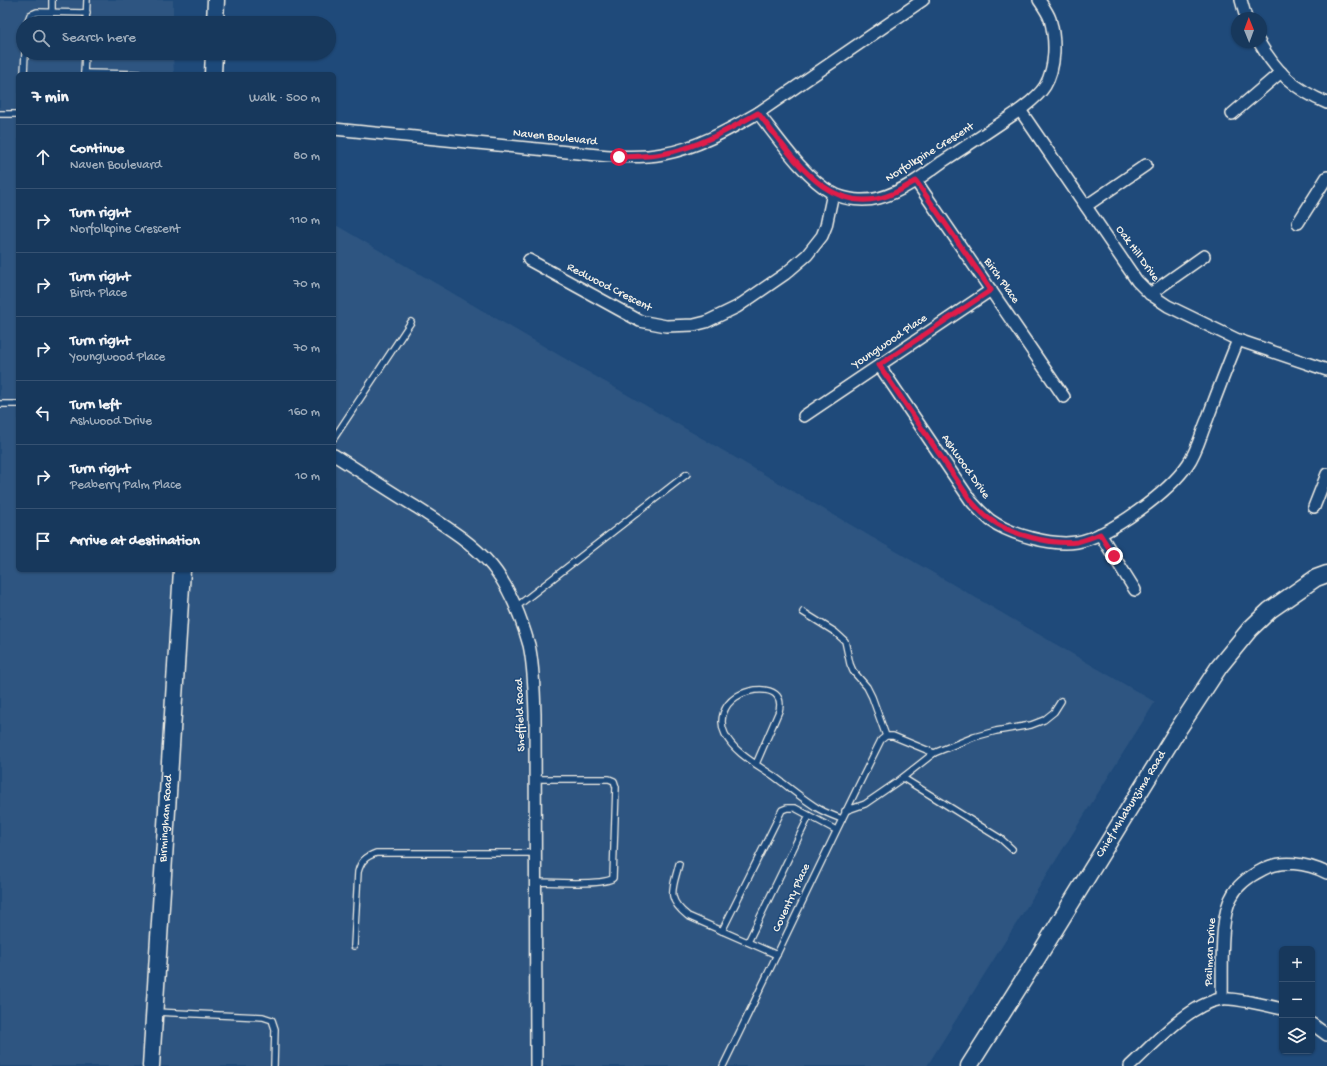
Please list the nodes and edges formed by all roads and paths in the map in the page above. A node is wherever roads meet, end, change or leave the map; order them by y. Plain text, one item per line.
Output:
1 (52, 0) edge
2 (87, 0) edge
3 (216, 0) edge
4 (923, 0) edge
5 (1039, 0) edge
6 (1241, 0) edge
7 (52, 12) junction
8 (1244, 12) edge
9 (86, 13) joint
10 (30, 16) edge
11 (215, 16) edge
12 (1262, 48) edge
13 (25, 60) edge
14 (85, 60) edge
15 (214, 60) edge
16 (24, 72) edge
17 (84, 72) edge
18 (213, 72) edge
19 (1281, 72) junction
20 (1327, 103) edge
21 (1020, 110) junction
22 (758, 113) junction
23 (0, 114) edge
24 (16, 114) edge
25 (1232, 114) dead end
26 (336, 129) edge
27 (1146, 165) dead end
28 (1327, 177) edge
29 (916, 181) junction
30 (833, 193) junction
31 (1086, 206) junction
32 (1298, 223) dead end
33 (1204, 256) dead end
34 (529, 260) dead end
35 (991, 290) junction
36 (1150, 294) junction
37 (411, 322) dead end
38 (1238, 340) junction
39 (879, 365) junction
40 (1327, 370) edge
41 (1064, 397) dead end
42 (0, 404) edge
43 (16, 404) edge
44 (804, 416) dead end
45 (336, 435) edge
46 (336, 456) edge
47 (687, 474) dead end
48 (1327, 474) edge
49 (1314, 507) dead end
50 (1100, 534) junction
51 (182, 572) edge
52 (1327, 574) edge
53 (1135, 590) dead end
54 (516, 607) junction
55 (803, 612) dead end
56 (1061, 701) dead end
57 (884, 738) junction
58 (934, 753) junction
59 (756, 764) junction
60 (903, 778) junction
61 (536, 779) junction
62 (845, 811) junction
63 (810, 816) junction
64 (842, 819) junction
65 (836, 830) junction
66 (1012, 849) dead end
67 (536, 853) junction
68 (679, 864) dead end
69 (1327, 873) edge
70 (536, 882) junction
71 (722, 931) junction
72 (748, 942) junction
73 (354, 946) dead end
74 (777, 955) junction
75 (1222, 999) junction
76 (1279, 1008) edge
77 (155, 1012) junction
78 (1315, 1026) edge
79 (1327, 1035) edge
80 (1136, 1064) edge
81 (151, 1066) edge
82 (274, 1066) edge
83 (536, 1066) edge
84 (723, 1066) edge
85 (969, 1066) edge

1 - 7 lane
2 - 9 lane
3 - 11 main road
4 - 22 street, Naven Boulevard
5 - 21 street, Norfolkpine Crescent
6 - 8 street
7 - 9 lane
7 - 10 lane
12 - 19 street
13 - 16 lane
14 - 17 lane
15 - 18 main road
19 - 20 street
19 - 25 street
21 - 29 street, Norfolkpine Crescent
21 - 31 street, Oak Hill Drive
22 - 26 street, Naven Boulevard
22 - 30 street, Norfolkpine Crescent
23 - 24 lane
27 - 31 street
28 - 32 street
29 - 30 street, Norfolkpine Crescent
29 - 35 street, Birch Place
30 - 34 street, Redwood Crescent
31 - 36 street, Oak Hill Drive
33 - 36 street
35 - 39 street, Youngwood Place
35 - 41 street, Birch Place
36 - 38 street, Oak Hill Drive
37 - 45 lane
38 - 40 street, Oak Hill Drive
38 - 50 street, Ashwood Drive
39 - 44 street, Youngwood Place
39 - 50 street, Ashwood Drive
42 - 43 lane
46 - 54 street, Sheffield Road
47 - 54 lane
48 - 49 street
50 - 53 street
51 - 77 main road, Birmingham Road
52 - 85 main road, Chief Mhlabunzima Road
54 - 61 street, Sheffield Road
55 - 57 lane
56 - 58 lane
57 - 58 lane
57 - 62 lane, Coventry Place
58 - 60 lane
59 - 59 lane
59 - 64 lane
60 - 62 lane
60 - 66 lane
61 - 67 street, Sheffield Road
61 - 70 lane
62 - 64 lane, Coventry Place
63 - 65 lane
63 - 71 lane
63 - 72 lane
64 - 65 lane, Coventry Place
65 - 74 lane, Coventry Place
67 - 70 street, Sheffield Road
67 - 73 lane
68 - 71 lane
69 - 75 street, Pailman Drive
70 - 83 street, Sheffield Road
71 - 72 lane
72 - 74 lane
74 - 84 lane, Coventry Place
75 - 76 street
75 - 80 street
77 - 81 main road, Birmingham Road
77 - 82 lane
78 - 79 street

